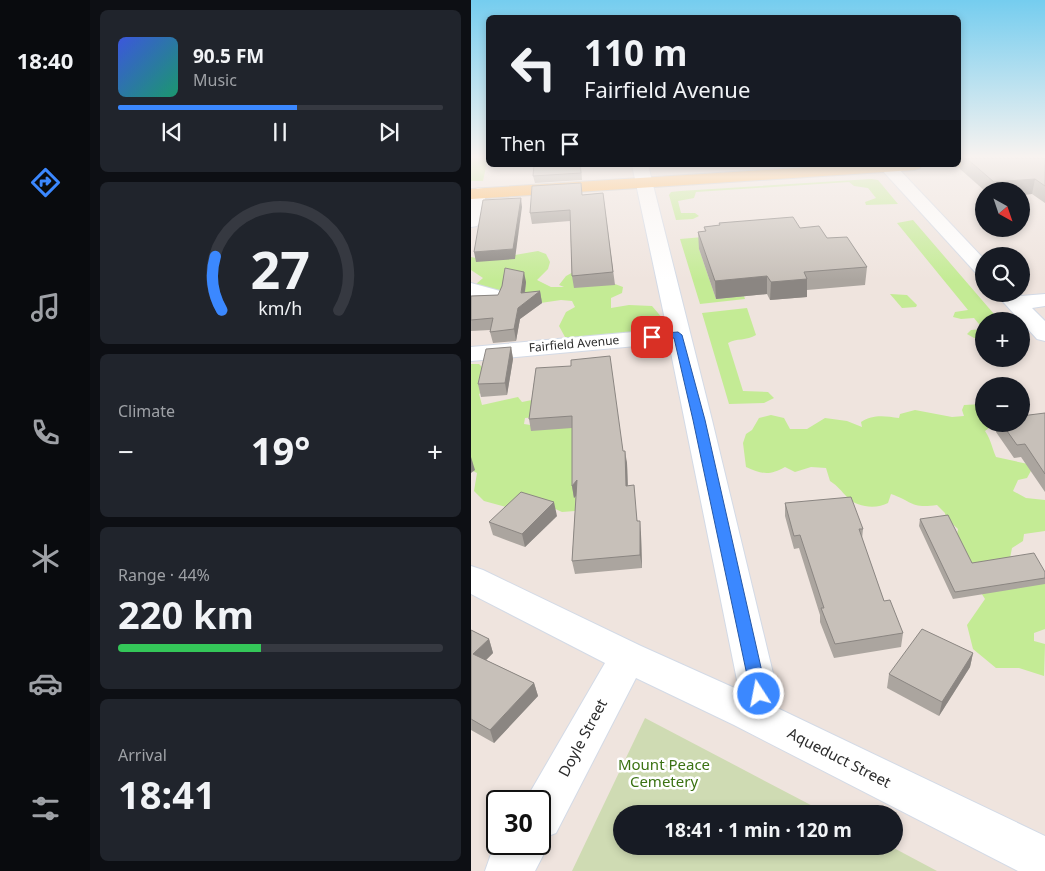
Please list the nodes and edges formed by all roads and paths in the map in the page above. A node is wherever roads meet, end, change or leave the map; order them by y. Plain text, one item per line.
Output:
1 (473, 199) edge
2 (648, 199) edge
3 (917, 199) edge
4 (471, 222) edge
5 (975, 260) edge
6 (471, 289) edge
7 (492, 296) edge
8 (1030, 299) edge
9 (1045, 300) edge
10 (1015, 302) edge
11 (1045, 334) edge
12 (678, 335) junction
13 (471, 354) edge
14 (471, 579) edge
15 (628, 658) junction
16 (748, 713) junction
17 (551, 798) edge
18 (519, 855) edge
19 (1045, 860) edge
20 (508, 871) edge

1 - 4 street
2 - 12 street
3 - 5 street
6 - 7 street
8 - 9 street
10 - 11 street
12 - 13 street, Fairfield Avenue
12 - 16 street
14 - 15 street, Aqueduct Street
15 - 16 street, Aqueduct Street
15 - 17 street, Doyle Street
16 - 19 street, Aqueduct Street
18 - 20 street

